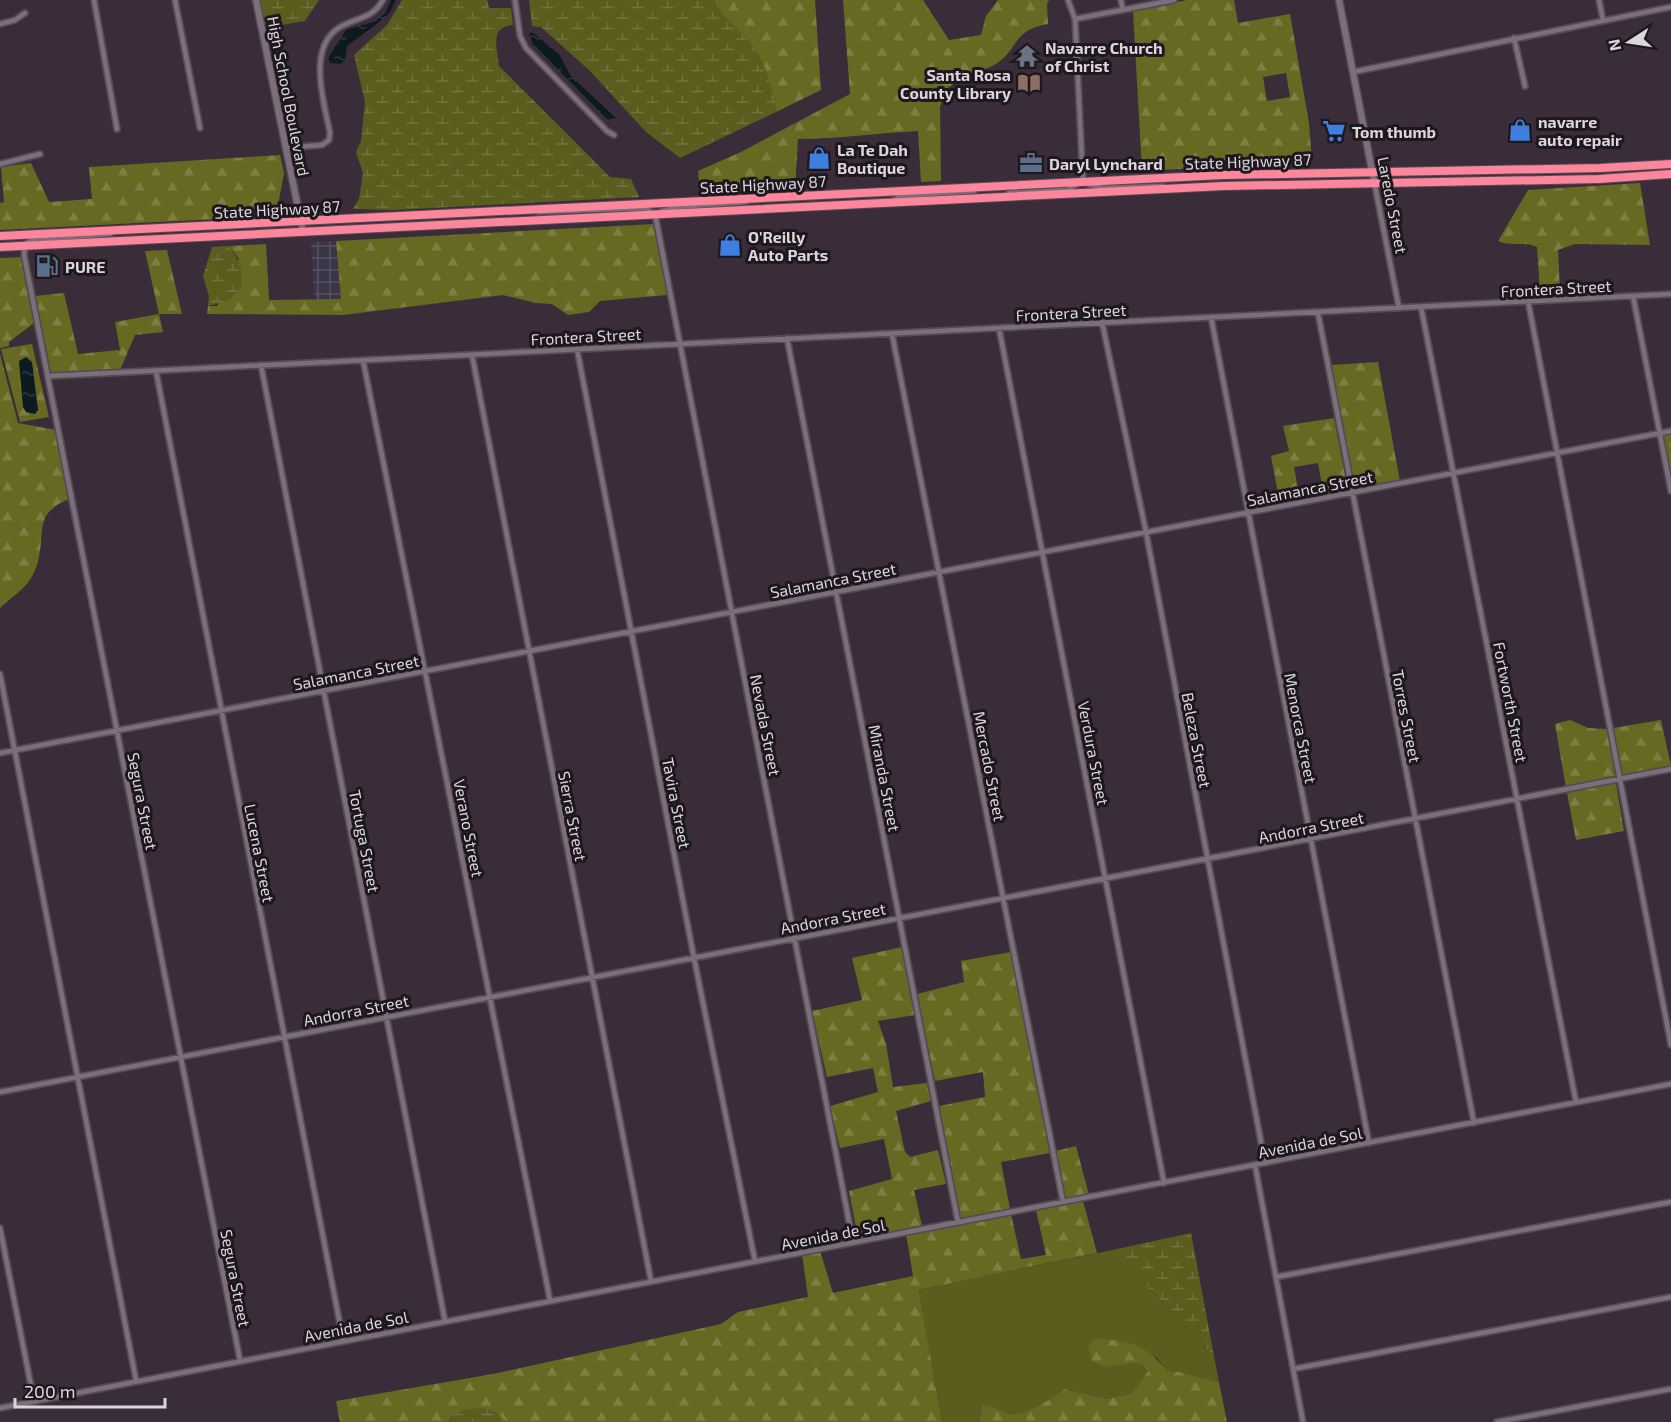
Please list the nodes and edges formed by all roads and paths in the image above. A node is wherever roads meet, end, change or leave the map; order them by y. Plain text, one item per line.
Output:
1 (94, 0) edge
2 (175, 0) edge
3 (256, 0) edge
4 (383, 0) edge
5 (515, 0) edge
6 (1068, 0) edge
7 (1121, 0) edge
8 (1174, 0) edge
9 (1339, 0) edge
10 (1599, 0) edge
11 (1671, 7) edge
12 (1123, 10) junction
13 (25, 13) dead end
14 (1075, 19) junction
15 (1603, 20) junction
16 (0, 24) edge
17 (1514, 38) junction
18 (1353, 72) junction
19 (1526, 86) dead end
20 (200, 128) dead end
21 (117, 129) dead end
22 (614, 135) dead end
23 (285, 148) junction
24 (40, 154) dead end
25 (0, 164) edge
26 (1671, 164) edge
27 (1372, 171) junction
28 (1671, 174) edge
29 (1374, 181) junction
30 (1083, 182) junction
31 (991, 187) junction
32 (1193, 187) junction
33 (763, 198) junction
34 (988, 198) junction
35 (892, 202) junction
36 (524, 210) junction
37 (655, 214) junction
38 (302, 221) junction
39 (128, 230) junction
40 (303, 232) junction
41 (0, 236) edge
42 (24, 246) junction
43 (0, 247) edge
44 (1671, 294) edge
45 (1633, 296) junction
46 (1528, 301) junction
47 (1421, 307) junction
48 (1399, 308) junction
49 (1318, 313) junction
50 (1211, 317) junction
51 (1102, 322) junction
52 (999, 328) junction
53 (892, 334) junction
54 (787, 338) junction
55 (680, 343) junction
56 (577, 349) junction
57 (472, 355) junction
58 (363, 360) junction
59 (261, 365) junction
60 (156, 371) junction
61 (49, 376) junction
62 (1671, 431) edge
63 (1660, 433) junction
64 (1556, 452) junction
65 (1454, 473) junction
66 (1352, 492) junction
67 (1671, 492) edge
68 (1248, 512) junction
69 (1146, 532) junction
70 (1042, 552) junction
71 (940, 572) junction
72 (838, 592) junction
73 (732, 612) junction
74 (632, 630) junction
75 (529, 652) junction
76 (426, 671) junction
77 (0, 674) edge
78 (324, 691) junction
79 (220, 711) junction
80 (117, 731) junction
81 (14, 750) junction
82 (0, 753) edge
83 (1671, 769) edge
84 (1620, 780) junction
85 (1517, 800) junction
86 (1415, 819) junction
87 (1311, 839) junction
88 (1207, 858) junction
89 (1107, 878) junction
90 (1003, 898) junction
91 (899, 917) junction
92 (795, 938) junction
93 (694, 958) junction
94 (591, 977) junction
95 (489, 997) junction
96 (386, 1016) junction
97 (285, 1037) junction
98 (1671, 1045) edge
99 (179, 1057) junction
100 (78, 1077) junction
101 (1671, 1084) edge
102 (0, 1092) edge
103 (1576, 1102) junction
104 (1474, 1123) junction
105 (1369, 1143) junction
106 (1265, 1163) junction
107 (1255, 1165) junction
108 (1164, 1183) junction
109 (1063, 1202) junction
110 (1671, 1202) edge
111 (958, 1222) junction
112 (0, 1228) edge
113 (853, 1242) junction
114 (755, 1261) junction
115 (1276, 1277) junction
116 (651, 1281) junction
117 (1671, 1297) edge
118 (550, 1300) junction
119 (445, 1321) junction
120 (343, 1340) junction
121 (240, 1360) junction
122 (1293, 1369) junction
123 (136, 1380) junction
124 (1671, 1389) edge
125 (34, 1401) junction
126 (0, 1408) edge
127 (1512, 1421) edge
128 (1303, 1422) edge
129 (1497, 1422) edge

1 - 21 street
2 - 20 street
3 - 23 street, High School Boulevard
4 - 23 street
5 - 22 street
6 - 14 street
7 - 12 street
8 - 12 street
9 - 18 street, Laredo Street
10 - 15 street
11 - 15 street
12 - 14 street
13 - 16 street
14 - 30 street
15 - 17 street
17 - 18 street
17 - 19 street
18 - 27 street, Laredo Street
23 - 38 street, High School Boulevard
24 - 25 street
26 - 27 highway, State Highway 87
27 - 29 street, Laredo Street
27 - 30 highway, State Highway 87
28 - 29 highway
29 - 32 highway
29 - 48 street, Laredo Street
30 - 31 highway, State Highway 87
30 - 32 street
30 - 34 street
31 - 33 highway, State Highway 87
31 - 35 street
32 - 34 highway
33 - 36 highway, State Highway 87
33 - 37 street
34 - 35 highway
35 - 37 highway
36 - 37 street
36 - 38 highway, State Highway 87
37 - 40 highway
37 - 55 street, Nevada Street
38 - 39 highway, State Highway 87
38 - 40 street, High School Boulevard
39 - 41 highway, State Highway 87
39 - 42 street
40 - 42 highway
42 - 43 highway
42 - 61 street, Segura Street
44 - 45 street, Frontera Street
45 - 46 street, Frontera Street
45 - 63 street
46 - 47 street, Frontera Street
46 - 64 street
47 - 48 street, Frontera Street
47 - 65 street, Fortworth Street
48 - 49 street, Frontera Street
49 - 50 street, Frontera Street
49 - 66 street, Torres Street
50 - 51 street, Frontera Street
50 - 68 street, Menorca Street
51 - 52 street, Frontera Street
51 - 69 street, Beleza Street
52 - 53 street, Frontera Street
52 - 70 street, Verdura Street
53 - 54 street, Frontera Street
53 - 71 street, Mercado Street
54 - 55 street, Frontera Street
54 - 72 street, Miranda Street
55 - 56 street, Frontera Street
55 - 73 street, Nevada Street
56 - 57 street, Frontera Street
56 - 74 street, Tavira Street
57 - 58 street, Frontera Street
57 - 75 street, Sierra Street
58 - 59 street, Frontera Street
58 - 76 street, Verano Street
59 - 60 street, Frontera Street
59 - 78 street, Tortuga Street
60 - 61 street, Frontera Street
60 - 79 street, Lucena Street
61 - 80 street, Segura Street
62 - 63 street, Salamanca Street
63 - 64 street, Salamanca Street
63 - 67 street
64 - 65 street, Salamanca Street
64 - 84 street
65 - 66 street, Salamanca Street
65 - 85 street, Fortworth Street
66 - 68 street, Salamanca Street
66 - 86 street, Torres Street
68 - 69 street, Salamanca Street
68 - 87 street, Menorca Street
69 - 70 street, Salamanca Street
69 - 88 street, Beleza Street
70 - 71 street, Salamanca Street
70 - 89 street, Verdura Street
71 - 72 street, Salamanca Street
71 - 90 street, Mercado Street
72 - 73 street, Salamanca Street
72 - 91 street, Miranda Street
73 - 74 street, Salamanca Street
73 - 92 street, Nevada Street
74 - 75 street, Salamanca Street
74 - 93 street, Tavira Street
75 - 76 street, Salamanca Street
75 - 94 street, Sierra Street
76 - 78 street, Salamanca Street
76 - 95 street, Verano Street
77 - 81 street
78 - 79 street, Salamanca Street
78 - 96 street, Tortuga Street
79 - 80 street, Salamanca Street
79 - 97 street, Lucena Street
80 - 81 street, Salamanca Street
80 - 99 street, Segura Street
81 - 82 street, Salamanca Street
81 - 100 street
83 - 84 street, Andorra Street
84 - 85 street, Andorra Street
84 - 98 street
85 - 86 street, Andorra Street
85 - 103 street, Fortworth Street
86 - 87 street, Andorra Street
86 - 104 street, Torres Street
87 - 88 street, Andorra Street
87 - 105 street, Menorca Street
88 - 89 street, Andorra Street
88 - 106 street, Beleza Street
89 - 90 street, Andorra Street
89 - 108 street, Verdura Street
90 - 91 street, Andorra Street
90 - 109 street, Mercado Street
91 - 92 street, Andorra Street
91 - 111 street, Miranda Street
92 - 93 street, Andorra Street
92 - 113 street, Nevada Street
93 - 94 street, Andorra Street
93 - 114 street, Tavira Street
94 - 95 street, Andorra Street
94 - 116 street, Sierra Street
95 - 96 street, Andorra Street
95 - 118 street, Verano Street
96 - 97 street, Andorra Street
96 - 119 street, Tortuga Street
97 - 99 street, Andorra Street
97 - 120 street, Lucena Street
99 - 100 street, Andorra Street
99 - 121 street, Segura Street
100 - 102 street, Andorra Street
100 - 123 street
101 - 103 street, Avenida de Sol
103 - 104 street, Avenida de Sol
104 - 105 street, Avenida de Sol
105 - 106 street, Avenida de Sol
106 - 107 street, Avenida de Sol
107 - 108 street, Avenida de Sol
107 - 115 street
108 - 109 street, Avenida de Sol
109 - 111 street, Avenida de Sol
110 - 115 street
111 - 113 street, Avenida de Sol
112 - 125 street
113 - 114 street, Avenida de Sol
114 - 116 street, Avenida de Sol
115 - 122 street
116 - 118 street, Avenida de Sol
117 - 122 street
118 - 119 street, Avenida de Sol
119 - 120 street, Avenida de Sol
120 - 121 street, Avenida de Sol
121 - 123 street, Avenida de Sol
122 - 128 street
123 - 125 street, Avenida de Sol
124 - 127 street
125 - 126 street, Avenida de Sol
127 - 129 street

